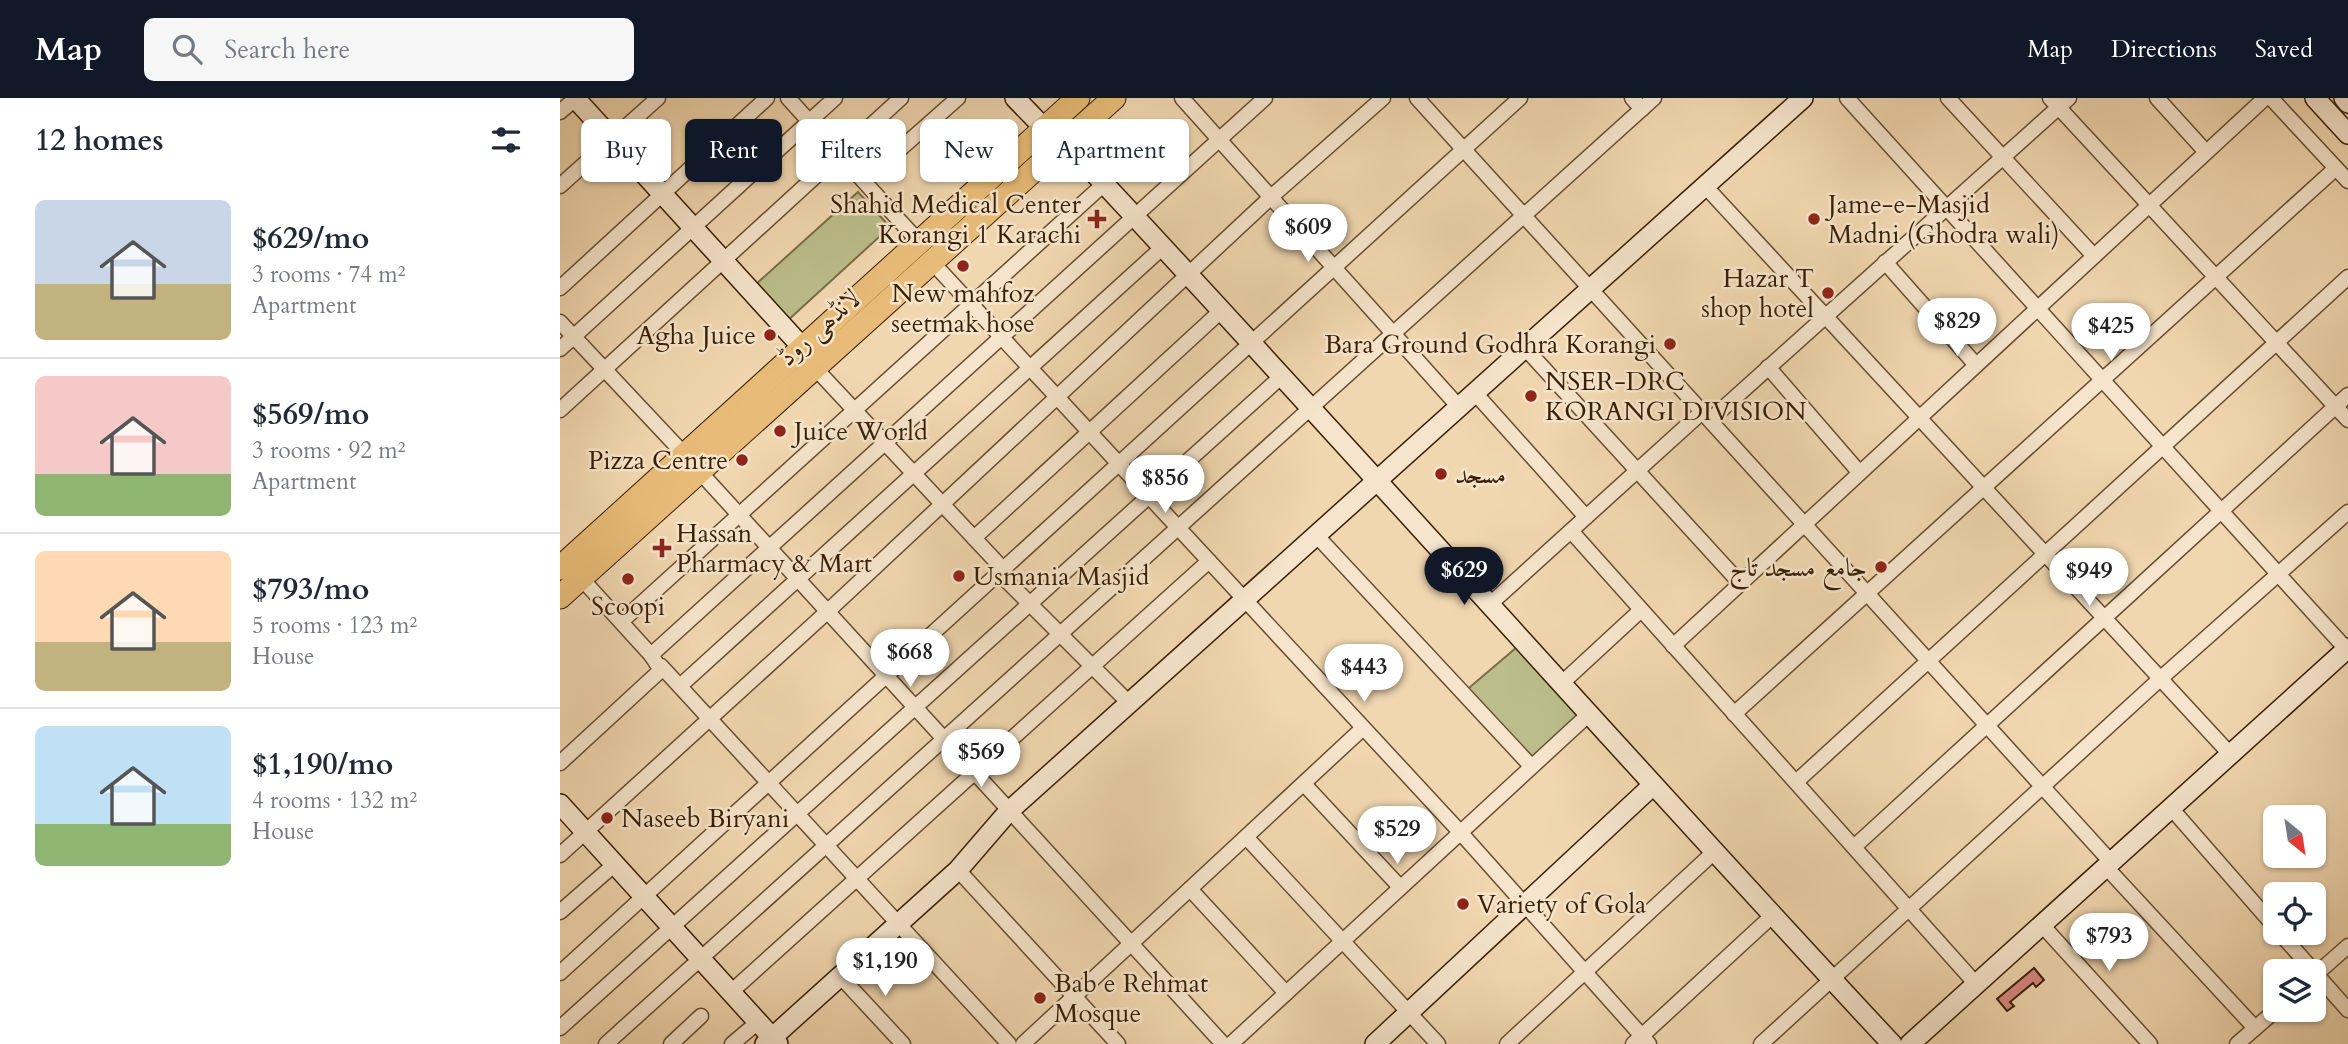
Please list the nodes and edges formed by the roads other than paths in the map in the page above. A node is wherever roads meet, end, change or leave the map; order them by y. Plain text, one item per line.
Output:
1 (575, 98) edge
2 (658, 98) edge
3 (767, 98) edge
4 (788, 98) edge
5 (835, 98) edge
6 (901, 98) edge
7 (958, 98) edge
8 (1015, 98) edge
9 (1078, 98) edge
10 (1114, 98) edge
11 (1182, 98) edge
12 (1265, 98) edge
13 (1383, 98) edge
14 (1417, 98) edge
15 (1520, 98) edge
16 (1654, 98) edge
17 (1803, 98) edge
18 (1847, 98) edge
19 (1948, 98) edge
20 (2157, 98) edge
21 (2265, 98) edge
22 (2271, 98) edge
23 (2315, 98) edge
24 (2344, 98) edge
25 (2059, 101) edge
26 (1637, 103) edge
27 (2348, 103) edge
28 (560, 112) edge
29 (594, 119) edge
30 (634, 119) edge
31 (806, 119) edge
32 (812, 119) edge
33 (878, 119) edge
34 (1035, 119) edge
35 (1056, 119) edge
36 (1092, 119) edge
37 (796, 134) edge
38 (2348, 134) edge
39 (1220, 140) junction
40 (1032, 141) edge
41 (906, 144) edge
42 (1464, 150) junction
43 (2206, 152) junction
44 (2002, 157) junction
45 (581, 167) edge
46 (2336, 168) junction
47 (1032, 173) edge
48 (2348, 181) edge
49 (651, 182) edge
50 (809, 182) edge
51 (865, 182) edge
52 (1104, 184) joint
53 (560, 186) edge
54 (1705, 186) junction
55 (662, 194) junction
56 (1271, 197) junction
57 (2149, 204) junction
58 (1946, 207) junction
59 (1523, 215) junction
60 (1135, 216) junction
61 (694, 228) junction
62 (919, 242) junction
63 (1163, 247) junction
64 (2094, 256) junction
65 (723, 261) junction
66 (932, 262) junction
67 (1885, 262) junction
68 (1335, 268) junction
69 (1190, 275) junction
70 (2216, 276) junction
71 (2348, 277) edge
72 (560, 288) edge
73 (1590, 289) junction
74 (970, 303) junction
75 (2037, 308) junction
76 (1222, 310) junction
77 (1825, 317) junction
78 (560, 322) edge
79 (1393, 333) junction
80 (574, 337) junction
81 (1002, 337) junction
82 (2277, 342) junction
83 (1252, 343) junction
84 (802, 347) junction
85 (1525, 348) junction
86 (560, 349) edge
87 (1976, 365) junction
88 (1029, 366) junction
89 (1768, 367) junction
90 (815, 368) junction
91 (604, 369) junction
92 (1282, 376) junction
93 (2102, 379) junction
94 (1475, 393) junction
95 (2348, 395) edge
96 (1059, 398) junction
97 (1310, 407) junction
98 (1459, 407) junction
99 (2335, 407) junction
100 (854, 409) junction
101 (560, 410) edge
102 (1706, 416) junction
103 (1918, 417) junction
104 (2348, 421) edge
105 (1089, 430) junction
106 (885, 442) junction
107 (2163, 447) junction
108 (692, 463) junction
109 (1120, 463) junction
110 (1637, 471) junction
111 (912, 472) junction
112 (1859, 472) junction
113 (1377, 480) junction
114 (1983, 488) junction
115 (1149, 495) junction
116 (943, 505) junction
117 (2221, 511) junction
118 (2348, 512) edge
119 (738, 514) junction
120 (1586, 517) junction
121 (1803, 523) junction
122 (1178, 526) junction
123 (1571, 531) junction
124 (1315, 536) junction
125 (974, 538) junction
126 (769, 548) junction
127 (2045, 554) junction
128 (1209, 561) junction
129 (568, 562) edge
130 (1001, 571) junction
131 (2279, 575) junction
132 (797, 579) junction
133 (1740, 583) junction
134 (1867, 593) junction
135 (560, 597) edge
136 (1244, 600) junction
137 (1030, 604) junction
138 (1489, 605) junction
139 (1641, 610) junction
140 (827, 612) junction
141 (2104, 618) junction
142 (622, 621) junction
143 (1060, 634) junction
144 (1673, 646) junction
145 (2348, 649) edge
146 (656, 660) junction
147 (1929, 661) junction
148 (1091, 665) junction
149 (886, 676) junction
150 (2160, 679) junction
151 (1562, 683) junction
152 (680, 685) junction
153 (1129, 703) junction
154 (915, 708) junction
155 (1734, 713) junction
156 (1588, 715) junction
157 (710, 719) junction
158 (1987, 725) junction
159 (1363, 728) junction
160 (943, 739) junction
161 (2230, 754) junction
162 (560, 763) edge
163 (1531, 766) junction
164 (973, 772) junction
165 (770, 782) junction
166 (1796, 782) junction
167 (1304, 783) junction
168 (1652, 786) junction
169 (2044, 787) junction
170 (560, 804) edge
171 (2171, 808) junction
172 (1008, 811) junction
173 (799, 813) junction
174 (586, 832) junction
175 (1460, 832) junction
176 (1246, 837) junction
177 (827, 844) junction
178 (1854, 847) junction
179 (1713, 852) junction
180 (560, 855) edge
181 (615, 864) junction
182 (2109, 864) junction
183 (958, 870) junction
184 (858, 878) junction
185 (1400, 887) junction
186 (1190, 889) junction
187 (644, 896) junction
188 (1525, 905) junction
189 (1910, 909) junction
190 (560, 912) edge
191 (2263, 913) edge
192 (1772, 916) junction
193 (898, 923) junction
194 (2042, 925) junction
195 (673, 928) junction
196 (1343, 940) junction
197 (1131, 944) junction
198 (2290, 945) edge
199 (2348, 946) edge
200 (700, 958) junction
201 (2302, 959) edge
202 (2326, 965) edge
203 (1585, 972) junction
204 (560, 973) edge
205 (840, 976) junction
206 (1832, 980) junction
207 (1976, 984) junction
208 (2326, 987) edge
209 (731, 992) junction
210 (1286, 993) junction
211 (1074, 997) junction
212 (2348, 1010) edge
213 (1409, 1012) junction
214 (701, 1016) dead end
215 (2263, 1021) edge
216 (758, 1022) junction
217 (560, 1028) edge
218 (2255, 1028) junction
219 (1641, 1041) edge
220 (772, 1042) edge
221 (606, 1044) edge
222 (671, 1044) edge
223 (732, 1044) edge
224 (903, 1044) edge
225 (1009, 1044) edge
226 (1023, 1044) edge
227 (1118, 1044) edge
228 (1223, 1044) edge
229 (1231, 1044) edge
230 (1375, 1044) edge
231 (1438, 1044) edge
232 (1507, 1044) edge
233 (1761, 1044) edge
234 (1892, 1044) edge
235 (1910, 1044) edge
236 (2150, 1044) edge
237 (2237, 1044) edge

1 - 28 street
1 - 29 street
2 - 30 street
3 - 55 street
4 - 31 street
5 - 32 street
6 - 33 street
7 - 41 street
8 - 34 street
9 - 35 main road, لانڈھی روڈ
10 - 36 main road, لانڈھی روڈ
11 - 39 street
12 - 39 street
13 - 56 street
14 - 42 street
15 - 42 street
16 - 26 street
17 - 54 street
18 - 58 street
19 - 44 street
20 - 43 street
21 - 43 street
22 - 46 street
23 - 38 street
24 - 27 street
25 - 44 street
25 - 57 street
26 - 59 street
37 - 61 street
39 - 56 street
39 - 60 street
40 - 62 main road, لانڈھی روڈ
42 - 59 street
42 - 68 street
43 - 57 street
44 - 58 street
44 - 64 street
45 - 53 street
46 - 48 street
46 - 70 street
47 - 66 main road, لانڈھی روڈ
49 - 55 street
50 - 65 street
51 - 62 street
52 - 60 street
52 - 74 street
54 - 73 street
54 - 77 street
55 - 61 street
55 - 72 street
56 - 68 street
56 - 69 street
57 - 64 street
57 - 70 street
58 - 67 street
58 - 75 street
59 - 73 street
59 - 79 street
60 - 63 street
60 - 81 street
61 - 65 street
61 - 80 street
62 - 84 main road, لانڈھی روڈ
63 - 69 street
63 - 88 street
64 - 75 street
65 - 84 street
65 - 91 street
66 - 74 street
66 - 90 main road, لانڈھی روڈ
67 - 77 street
67 - 87 street
68 - 79 street
68 - 83 street
69 - 76 street
69 - 96 street
70 - 82 street
70 - 93 street
71 - 82 street
73 - 85 street
73 - 102 street
74 - 81 street
74 - 100 street
75 - 87 street
75 - 93 street
76 - 83 street
76 - 105 street
77 - 89 street
77 - 103 street
78 - 80 street
79 - 97 street
79 - 98 street
80 - 86 street
80 - 91 street
81 - 88 street
81 - 106 street
82 - 99 street
82 - 107 street
83 - 92 street
83 - 109 street
84 - 108 main road, لانڈھی روڈ
85 - 94 street
85 - 110 street
87 - 103 street
88 - 96 street
88 - 111 street
89 - 102 street
89 - 112 street
90 - 100 street
90 - 108 main road, لانڈھی روڈ
91 - 101 street
91 - 108 street
92 - 97 street
92 - 115 street
93 - 107 street
93 - 114 street
94 - 98 street
94 - 120 street
95 - 99 street
96 - 105 street
96 - 116 street
97 - 113 street
97 - 122 street
98 - 113 street
99 - 104 street
99 - 117 street
100 - 106 street
100 - 119 street
102 - 110 street
102 - 121 street
103 - 112 street
103 - 114 street
105 - 109 street
105 - 125 street
106 - 111 street
106 - 126 street
107 - 117 street
107 - 127 street
108 - 119 street
108 - 129 main road, لانڈھی روڈ
109 - 115 street
109 - 130 street
110 - 120 street
110 - 133 street
111 - 116 street
111 - 132 street
112 - 121 street
113 - 124 street
113 - 138 street
114 - 127 street
114 - 134 street
115 - 122 street
115 - 137 street
116 - 125 street
116 - 140 street
117 - 131 street
117 - 141 street
118 - 131 street
119 - 126 street
119 - 142 street
120 - 123 street
121 - 133 street
121 - 134 street
122 - 128 street
122 - 143 street
123 - 138 street
123 - 139 street
124 - 136 street
124 - 163 street
125 - 130 street
126 - 132 street
126 - 146 street
127 - 141 street
127 - 147 street
128 - 136 street
128 - 148 street
129 - 135 main road, لانڈھی روڈ
129 - 142 street
130 - 137 street
130 - 149 street
131 - 145 street
131 - 150 street
132 - 140 street
132 - 152 street
133 - 144 street
134 - 147 street
134 - 155 street
136 - 153 street
136 - 159 street
137 - 143 street
137 - 154 street
138 - 151 street
139 - 144 street
139 - 151 street
140 - 149 street
140 - 157 street
141 - 150 street
141 - 158 street
142 - 146 street
143 - 148 street
143 - 160 street
144 - 155 street
145 - 161 street
146 - 152 street
146 - 162 street
147 - 158 street
147 - 166 street
148 - 153 street
148 - 164 street
149 - 154 street
149 - 165 street
150 - 161 street
150 - 169 street
151 - 156 street
152 - 157 street
153 - 172 street
154 - 160 street
154 - 173 street
155 - 166 street
156 - 163 street
156 - 168 street
157 - 165 street
157 - 174 street
158 - 169 street
158 - 178 street
159 - 167 street
159 - 175 street
160 - 164 street
160 - 177 street
161 - 171 street
163 - 175 street
164 - 172 street
164 - 184 street
165 - 173 street
165 - 187 street
166 - 178 street
167 - 176 street
167 - 185 street
168 - 179 street
168 - 188 street
169 - 182 street
169 - 189 street
170 - 174 street
171 - 182 street
171 - 191 street
172 - 183 street
172 - 197 street
173 - 177 street
173 - 195 street
174 - 180 street
174 - 181 street
175 - 185 street
175 - 188 street
176 - 186 street
176 - 196 street
177 - 184 street
177 - 200 street
178 - 189 street
179 - 192 street
179 - 203 street
181 - 187 street
181 - 190 street
182 - 194 street
182 - 218 street
183 - 193 street
183 - 211 street
184 - 193 street
184 - 209 street
185 - 196 street
186 - 197 street
186 - 210 street
187 - 195 street
187 - 204 street
188 - 203 street
188 - 213 street
189 - 206 street
189 - 207 street
192 - 206 street
192 - 219 street
193 - 205 street
193 - 225 street
194 - 207 street
194 - 236 street
195 - 200 street
195 - 217 street
196 - 210 street
196 - 213 street
197 - 211 street
197 - 228 street
198 - 201 street
199 - 202 street
200 - 209 street
200 - 221 street
203 - 219 street
203 - 232 street
205 - 220 street
205 - 224 street
206 - 233 street
206 - 234 street
207 - 235 street
208 - 212 street
209 - 216 street
210 - 229 street
211 - 226 street
211 - 227 street
213 - 230 street
213 - 231 street
214 - 222 street
215 - 218 street
216 - 220 street
216 - 223 street
218 - 237 street

